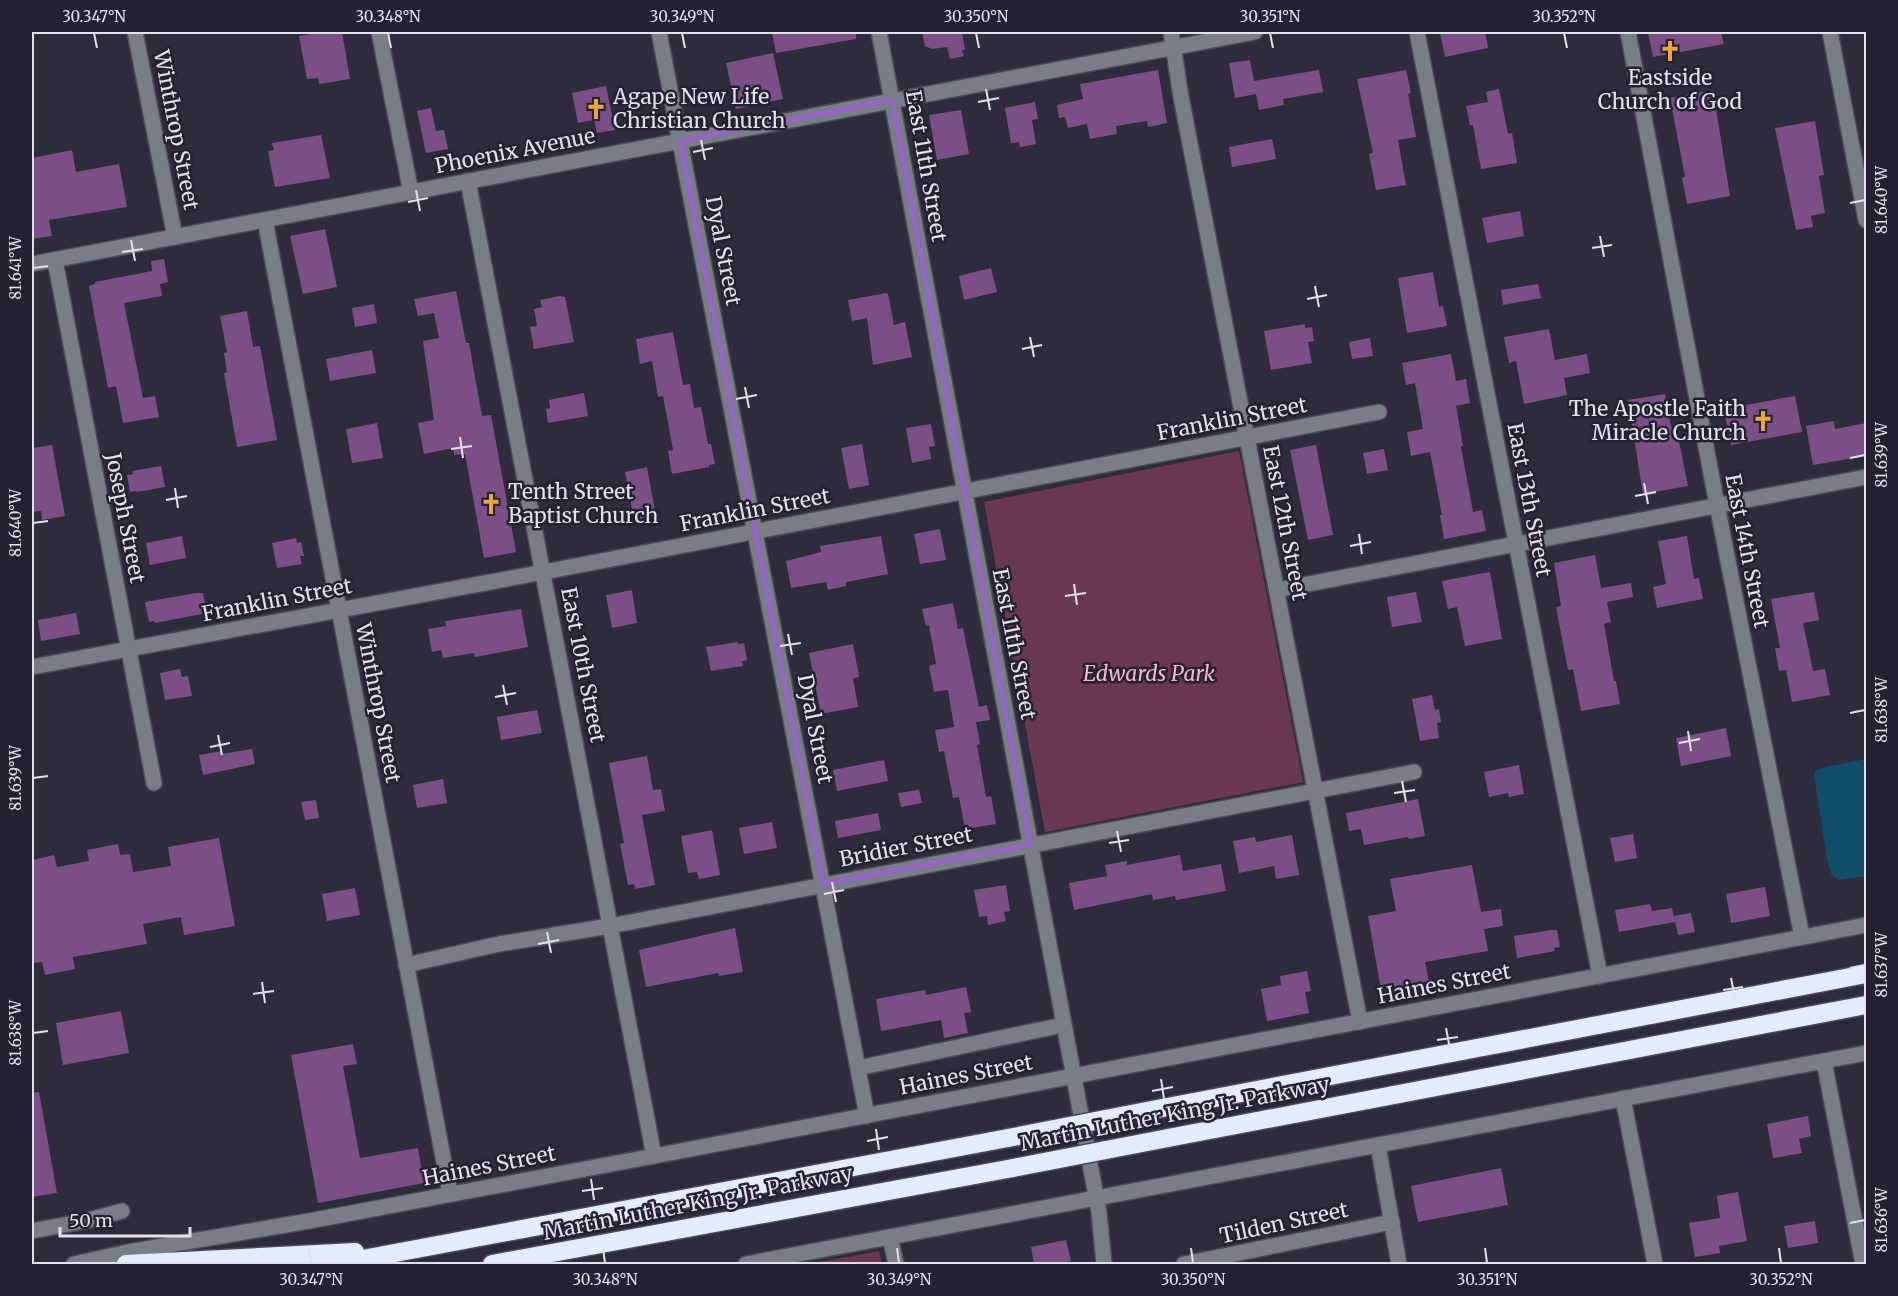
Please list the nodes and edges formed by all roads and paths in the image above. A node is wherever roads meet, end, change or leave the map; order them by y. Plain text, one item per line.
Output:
1 (135, 32) edge
2 (379, 32) edge
3 (659, 32) edge
4 (879, 32) edge
5 (1255, 32) edge
6 (1418, 32) edge
7 (1628, 32) edge
8 (1830, 32) edge
9 (1172, 39) edge
10 (892, 100) junction
11 (680, 141) junction
12 (468, 181) junction
13 (411, 192) junction
14 (265, 220) junction
15 (1866, 220) edge
16 (175, 237) junction
17 (55, 260) junction
18 (32, 264) edge
19 (1379, 412) dead end
20 (1248, 438) junction
21 (1866, 477) edge
22 (964, 492) junction
23 (1717, 506) junction
24 (756, 532) junction
25 (1516, 543) junction
26 (544, 572) junction
27 (1277, 590) junction
28 (339, 610) junction
29 (129, 650) junction
30 (32, 667) edge
31 (1414, 772) dead end
32 (154, 783) dead end
33 (1314, 790) junction
34 (1030, 845) junction
35 (823, 884) junction
36 (1866, 925) edge
37 (610, 926) junction
38 (1802, 937) junction
39 (406, 965) junction
40 (1866, 974) edge
41 (1600, 976) junction
42 (1866, 1005) edge
43 (1360, 1022) junction
44 (1063, 1025) junction
45 (1866, 1053) edge
46 (1824, 1061) junction
47 (858, 1068) junction
48 (1073, 1077) junction
49 (1623, 1098) junction
50 (867, 1116) junction
51 (1378, 1145) junction
52 (654, 1156) junction
53 (450, 1194) junction
54 (1096, 1198) junction
55 (122, 1211) dead end
56 (1392, 1222) junction
57 (32, 1231) edge
58 (890, 1237) junction
59 (414, 1250) junction
60 (544, 1255) junction
61 (74, 1264) edge
62 (126, 1264) edge
63 (336, 1264) edge
64 (492, 1264) edge
65 (512, 1264) edge
66 (746, 1264) edge
67 (896, 1264) edge
68 (1104, 1264) edge
69 (1184, 1264) edge
70 (1400, 1264) edge
71 (1655, 1264) edge
72 (1863, 1264) edge

1 - 16 street, Winthrop Street
2 - 13 street
3 - 11 street, Dyal Street
4 - 10 street, East 11th Street
5 - 9 street, Phoenix Avenue
6 - 25 street, East 13th Street
7 - 23 street, East 14th Street
8 - 15 street
9 - 10 street, Phoenix Avenue
9 - 20 street, East 12th Street
10 - 11 street, Phoenix Avenue
10 - 22 street, East 11th Street
11 - 12 street, Phoenix Avenue
11 - 24 street, Dyal Street
12 - 13 street, Phoenix Avenue
12 - 26 street, East 10th Street
13 - 14 street, Phoenix Avenue
14 - 16 street, Phoenix Avenue
14 - 28 street, Winthrop Street
16 - 17 street, Phoenix Avenue
17 - 18 street, Phoenix Avenue
17 - 29 street, Joseph Street
19 - 20 street, Franklin Street
20 - 22 street, Franklin Street
20 - 27 street, East 12th Street
21 - 23 street
22 - 24 street, Franklin Street
22 - 34 street, East 11th Street
23 - 25 street
23 - 38 street, East 14th Street
24 - 26 street, Franklin Street
24 - 35 street, Dyal Street
25 - 27 street
25 - 41 street, East 13th Street
26 - 28 street, Franklin Street
26 - 37 street, East 10th Street
27 - 33 street, East 12th Street
28 - 29 street, Franklin Street
28 - 39 street, Winthrop Street
29 - 30 street, Franklin Street
29 - 32 street, Joseph Street
31 - 33 street, Bridier Street
33 - 34 street, Bridier Street
33 - 43 street, East 12th Street
34 - 35 street, Bridier Street
34 - 44 street, East 11th Street
35 - 37 street, Bridier Street
35 - 47 street, Dyal Street
36 - 38 street, Haines Street
37 - 39 street, Bridier Street
37 - 52 street, East 10th Street
38 - 41 street, Haines Street
39 - 53 street, Winthrop Street
40 - 59 highway, Martin Luther King Jr. Parkway, bridge
41 - 43 street, Haines Street
42 - 60 highway, Martin Luther King Jr. Parkway, bridge
43 - 48 street, Haines Street
44 - 47 street
44 - 48 street, East 11th Street
45 - 46 street
46 - 49 street
46 - 72 street
47 - 50 street, Dyal Street
48 - 50 street, Haines Street
48 - 54 street, East 11th Street
49 - 51 street
49 - 71 street
50 - 52 street, Haines Street
51 - 54 street
51 - 56 street
52 - 53 street, Haines Street
53 - 61 street, Haines Street
54 - 58 street
54 - 68 street, East 11th Street
55 - 57 street
56 - 69 street, Tilden Street
56 - 70 street
58 - 66 street
58 - 67 street
59 - 62 highway
59 - 63 highway, Martin Luther King Jr. Parkway
60 - 64 highway, Martin Luther King Jr. Parkway
60 - 65 highway

